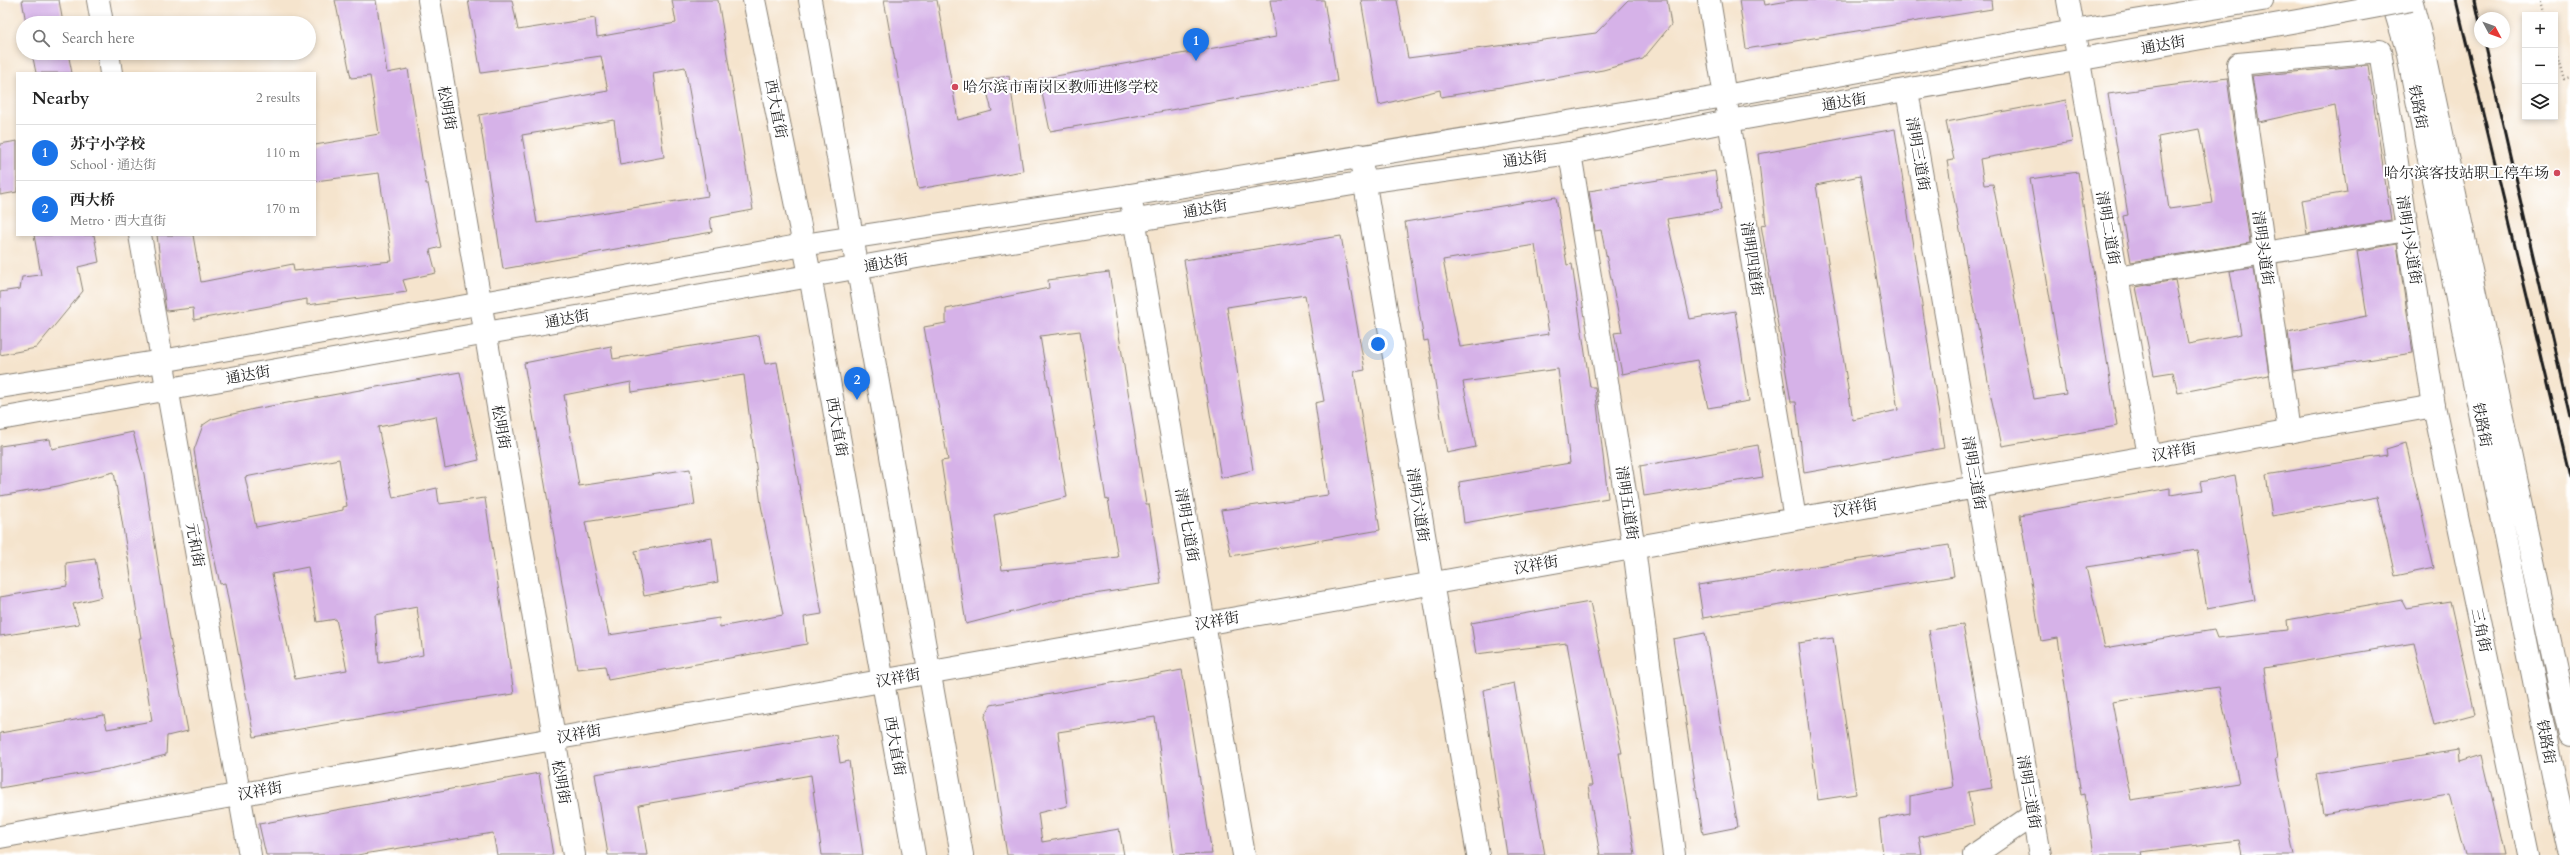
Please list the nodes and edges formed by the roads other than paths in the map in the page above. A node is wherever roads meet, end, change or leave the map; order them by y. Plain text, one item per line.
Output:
1 (98, 0) edge
2 (429, 0) edge
3 (754, 0) edge
4 (810, 0) edge
5 (1709, 0) edge
6 (2068, 0) edge
7 (2262, 0) edge
8 (2392, 0) edge
9 (2411, 0) edge
10 (101, 16) edge
11 (2074, 31) junction
12 (109, 60) edge
13 (2079, 60) junction
14 (2238, 64) joint
15 (111, 72) edge
16 (1907, 91) junction
17 (1725, 96) junction
18 (1729, 121) junction
19 (1570, 153) junction
20 (1360, 155) junction
21 (1365, 182) junction
22 (1130, 195) junction
23 (1134, 221) junction
24 (2407, 230) junction
25 (140, 236) edge
26 (854, 237) junction
27 (803, 244) junction
28 (2264, 253) junction
29 (859, 268) junction
30 (810, 275) junction
31 (2117, 277) junction
32 (480, 303) junction
33 (485, 334) junction
34 (162, 361) junction
35 (0, 387) edge
36 (167, 389) junction
37 (2434, 406) junction
38 (0, 419) edge
39 (2288, 432) junction
40 (2149, 456) junction
41 (1976, 487) junction
42 (1795, 519) junction
43 (1634, 548) junction
44 (1431, 584) junction
45 (1204, 624) junction
46 (928, 673) junction
47 (884, 680) junction
48 (2570, 736) edge
49 (554, 739) junction
50 (239, 795) junction
51 (2033, 815) junction
52 (0, 837) edge
53 (2570, 850) edge
54 (250, 855) edge
55 (574, 855) edge
56 (914, 855) edge
57 (962, 855) edge
58 (1244, 855) edge
59 (1478, 855) edge
60 (1674, 855) edge
61 (1974, 855) edge
62 (2040, 855) edge
63 (2528, 855) edge

1 - 10 street
2 - 32 street, 松明街
3 - 27 street, 西大直街
4 - 26 street
5 - 17 street, 清明四道街
6 - 11 street, 清明二道街
7 - 11 street, 通达街
8 - 53 street, 铁路街
9 - 13 street, 通达街, bridge
9 - 48 street, 铁路街
11 - 13 street, 清明二道街
11 - 17 street, 通达街
12 - 15 street
13 - 16 street, 通达街
13 - 31 street, 清明二道街
14 - 24 street, 清明小头道街
14 - 28 street, 清明头道街
16 - 18 street, 通达街
16 - 41 street, 清明三道街
17 - 18 street, 清明四道街
17 - 20 street, 通达街
18 - 19 street, 通达街
18 - 42 street, 清明四道街
19 - 21 street, 通达街
19 - 43 street, 清明五道街
20 - 21 street, 清明六道街
20 - 22 street, 通达街
21 - 23 street, 通达街
21 - 44 street, 清明六道街
22 - 23 street, 清明七道街
22 - 26 street, 通达街
23 - 29 street, 通达街
23 - 45 street, 清明七道街
24 - 28 street
24 - 37 street, 清明小头道街
25 - 34 street, 元和街
26 - 27 street, 通达街
26 - 29 street
27 - 30 street, 西大直街
27 - 32 street, 通达街
28 - 31 street
28 - 39 street, 清明头道街
29 - 30 street, 通达街
29 - 46 street
30 - 33 street, 通达街
30 - 47 street, 西大直街
31 - 40 street, 清明二道街
32 - 33 street, 松明街
32 - 34 street, 通达街
33 - 36 street, 通达街
33 - 49 street, 松明街
34 - 35 street, 通达街
34 - 36 street, 元和街
36 - 38 street, 通达街
36 - 50 street, 元和街
37 - 39 street, 汉祥街
37 - 63 street, 三角街
39 - 40 street, 汉祥街
40 - 41 street, 汉祥街
41 - 42 street, 汉祥街
41 - 51 street, 清明三道街
42 - 43 street, 汉祥街
43 - 44 street, 汉祥街
43 - 60 street, 清明五道街
44 - 45 street, 汉祥街
44 - 59 street, 清明六道街
45 - 46 street, 汉祥街
45 - 58 street, 清明七道街
46 - 47 street, 汉祥街
46 - 57 street
47 - 49 street, 汉祥街
47 - 56 street, 西大直街
49 - 50 street, 汉祥街
49 - 55 street, 松明街
50 - 52 street, 汉祥街
50 - 54 street, 元和街
51 - 61 street
51 - 62 street, 清明三道街

